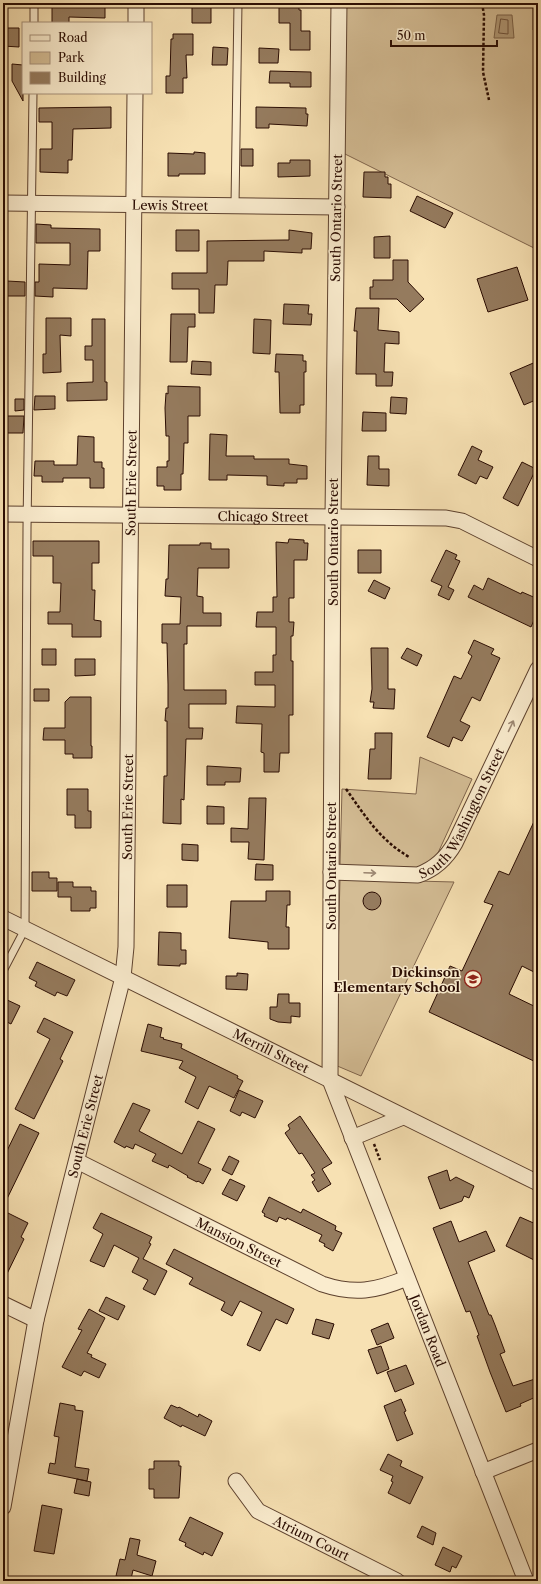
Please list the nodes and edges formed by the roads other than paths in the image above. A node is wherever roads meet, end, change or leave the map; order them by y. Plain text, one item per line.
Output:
1 (34, 3) edge
2 (136, 3) edge
3 (238, 3) edge
4 (339, 3) edge
5 (34, 22) edge
6 (136, 22) edge
7 (33, 94) edge
8 (135, 94) edge
9 (3, 203) edge
10 (32, 204) junction
11 (134, 205) junction
12 (236, 206) junction
13 (336, 207) junction
14 (3, 514) edge
15 (27, 514) junction
16 (131, 515) junction
17 (333, 517) junction
18 (538, 559) edge
19 (538, 669) edge
20 (331, 872) junction
21 (3, 918) edge
22 (25, 929) junction
23 (3, 971) edge
24 (123, 977) junction
25 (330, 1080) junction
26 (403, 1117) junction
27 (352, 1138) junction
28 (77, 1161) junction
29 (538, 1183) edge
30 (407, 1278) junction
31 (3, 1304) edge
32 (36, 1320) junction
33 (538, 1450) edge
34 (483, 1472) junction
35 (236, 1481) dead end
36 (3, 1507) edge
37 (397, 1581) edge
38 (526, 1581) edge

1 - 5 lane
2 - 6 street
3 - 12 lane
4 - 13 street, South Ontario Street
7 - 10 lane
8 - 11 street, South Erie Street
9 - 10 street, Lewis Street
10 - 11 street, Lewis Street
10 - 15 lane
11 - 12 street, Lewis Street
11 - 16 street, South Erie Street
12 - 13 street, Lewis Street
13 - 17 street, South Ontario Street
14 - 15 street, Chicago Street
15 - 16 street, Chicago Street
15 - 22 lane
16 - 17 street, Chicago Street
16 - 24 street, South Erie Street
17 - 18 street, Chicago Street
17 - 20 street, South Ontario Street
20 -> 19 street, South Washington Street
20 - 25 street, South Ontario Street
21 - 22 street, Merrill Street
22 - 23 lane
22 - 24 street, Merrill Street
24 - 25 street, Merrill Street
24 - 28 street, South Erie Street
25 - 26 street, Merrill Street
25 - 27 street, Jordan Road
26 - 27 street
26 - 29 street, Merrill Street
27 - 30 street, Jordan Road
28 - 30 street, Mansion Street
28 - 32 street, South Erie Street
30 - 34 street, Jordan Road
31 - 32 street
32 - 36 street, South Erie Street
33 - 34 street
34 - 38 street, Jordan Road
35 - 37 street, Atrium Court

